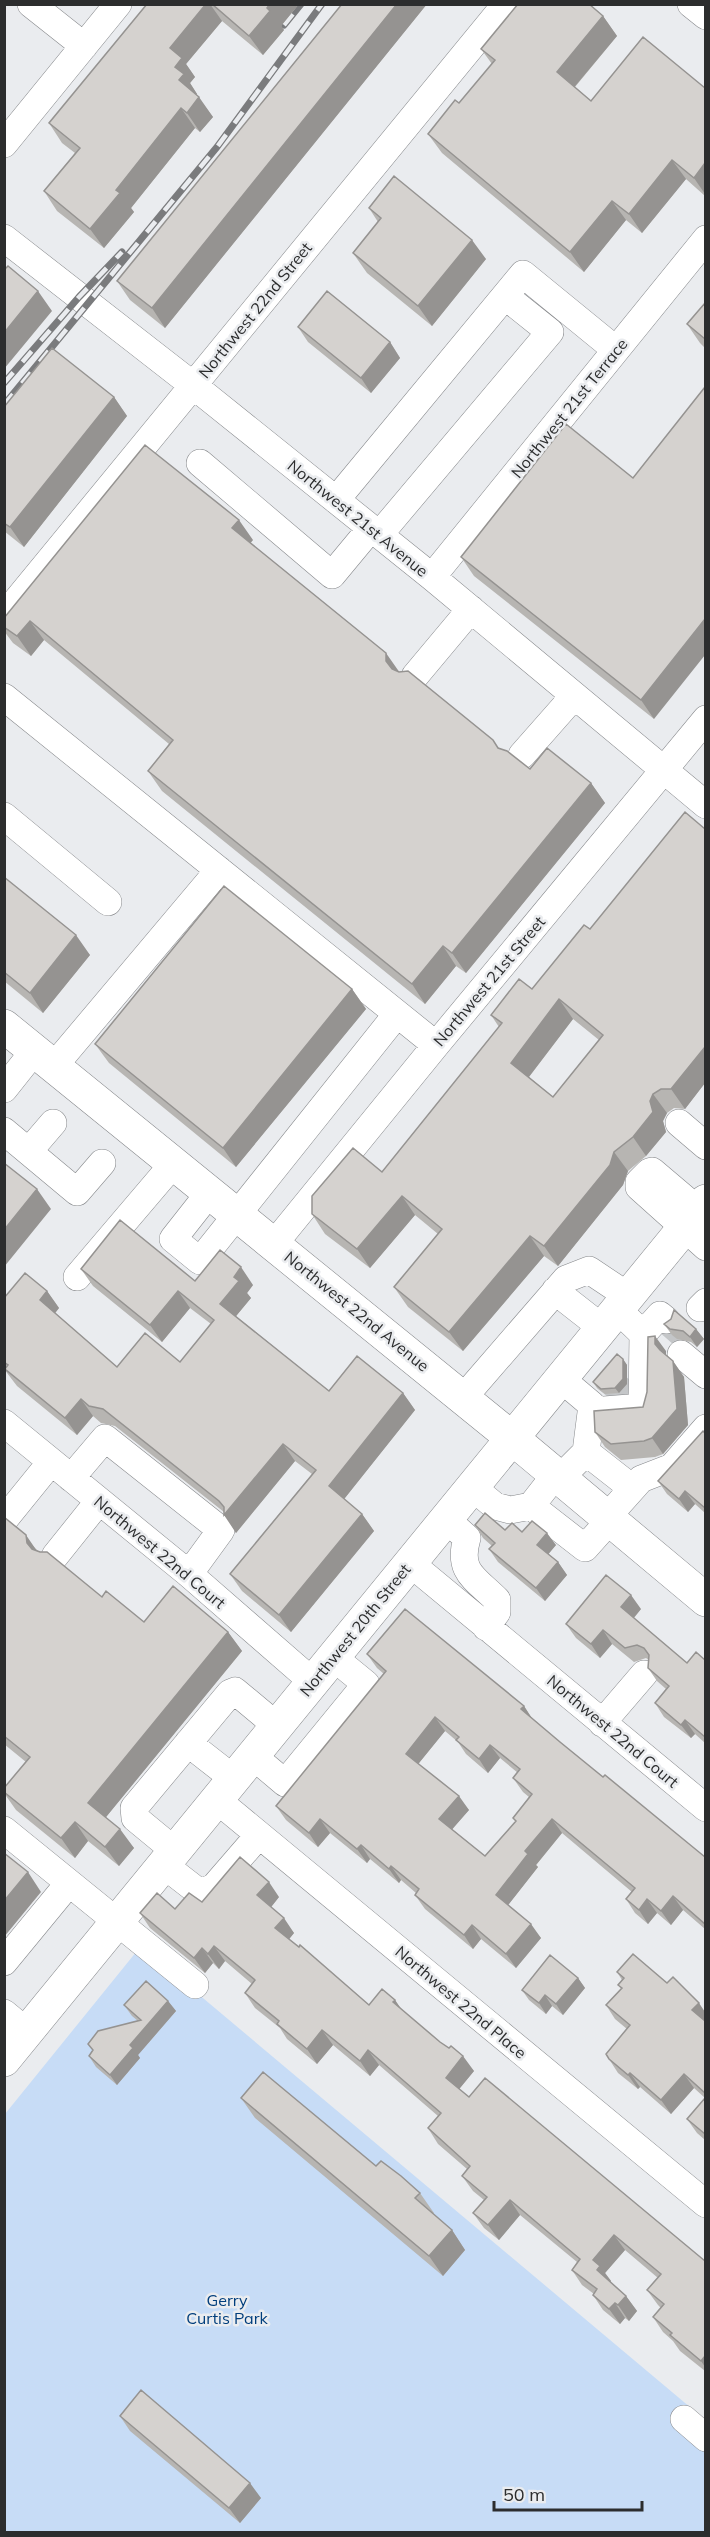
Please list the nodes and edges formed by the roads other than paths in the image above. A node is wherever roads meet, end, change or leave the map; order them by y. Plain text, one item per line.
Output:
1 (31, 4) edge
2 (118, 4) edge
3 (506, 4) edge
4 (691, 4) edge
5 (705, 16) edge
6 (84, 46) junction
7 (4, 144) edge
8 (4, 238) edge
9 (705, 240) edge
10 (506, 296) junction
11 (616, 350) junction
12 (194, 386) junction
13 (200, 463) dead end
14 (336, 500) junction
15 (375, 531) junction
16 (432, 577) junction
17 (471, 609) junction
18 (4, 616) edge
19 (415, 676) edge
20 (574, 696) junction
21 (4, 698) edge
22 (705, 719) edge
23 (522, 755) dead end
24 (663, 771) junction
25 (704, 801) edge
26 (4, 816) edge
27 (219, 870) junction
28 (108, 902) dead end
29 (397, 1014) junction
30 (4, 1026) edge
31 (436, 1045) junction
32 (45, 1058) junction
33 (4, 1089) edge
34 (53, 1123) dead end
35 (678, 1123) dead end
36 (4, 1131) edge
37 (705, 1146) edge
38 (29, 1151) junction
39 (102, 1163) dead end
40 (174, 1163) junction
41 (210, 1192) junction
42 (238, 1214) junction
43 (698, 1221) edge
44 (274, 1244) junction
45 (77, 1278) dead end
46 (555, 1291) junction
47 (615, 1311) junction
48 (666, 1320) edge
49 (639, 1360) junction
50 (560, 1378) junction
51 (463, 1398) junction
52 (613, 1409) junction
53 (4, 1424) edge
54 (705, 1428) edge
55 (512, 1438) junction
56 (586, 1452) junction
57 (634, 1469) junction
58 (61, 1470) junction
59 (558, 1476) junction
60 (472, 1487) junction
61 (99, 1501) junction
62 (531, 1506) junction
63 (608, 1518) junction
64 (446, 1519) junction
65 (4, 1520) edge
66 (55, 1556) edge
67 (410, 1563) junction
68 (189, 1574) junction
69 (705, 1600) edge
70 (486, 1627) junction
71 (323, 1670) junction
72 (644, 1674) dead end
73 (602, 1723) junction
74 (277, 1726) junction
75 (188, 1743) junction
76 (235, 1778) junction
77 (705, 1808) edge
78 (4, 1830) edge
79 (259, 1834) junction
80 (170, 1858) junction
81 (69, 1883) junction
82 (117, 1923) junction
83 (4, 1962) edge
84 (195, 1985) dead end
85 (16, 2023) edge
86 (4, 2060) edge
87 (705, 2204) edge
88 (684, 2419) dead end
89 (705, 2438) edge

1 - 6 street
2 - 6 street
3 - 12 street, Northwest 22nd Street
4 - 5 street
6 - 7 street
8 - 12 street, Northwest 21st Avenue
9 - 11 street, Northwest 21st Terrace
10 - 11 street
10 - 14 street
10 - 15 street
11 - 16 street, Northwest 21st Terrace
12 - 14 street, Northwest 21st Avenue
12 - 18 street, Northwest 22nd Street
13 - 15 street
14 - 15 street, Northwest 21st Avenue
15 - 16 street, Northwest 21st Avenue
16 - 17 street, Northwest 21st Avenue
17 - 19 street
17 - 20 street, Northwest 21st Avenue
20 - 23 street
20 - 24 street, Northwest 21st Avenue
21 - 27 street
22 - 24 street, Northwest 21st Street
24 - 25 street, Northwest 21st Avenue
24 - 31 street, Northwest 21st Street
26 - 28 street
27 - 29 street
27 - 32 street
29 - 31 street
29 - 42 street
30 - 32 main road, Northwest 22nd Avenue
31 - 44 street, Northwest 21st Street
32 - 33 street
32 - 40 main road, Northwest 22nd Avenue
34 - 38 street
35 - 37 street
36 - 38 street
38 - 39 street
40 - 41 main road, Northwest 22nd Avenue
40 - 45 street
41 - 42 main road, Northwest 22nd Avenue
41 - 42 street
42 - 44 main road, Northwest 22nd Avenue
43 - 47 main road, Northwest 20th Street
44 - 51 main road, Northwest 22nd Avenue
46 - 47 street
46 - 47 street
46 - 51 street
47 - 49 street
47 - 50 main road, Northwest 20th Street
48 - 49 street
49 - 52 street
50 - 52 street
50 - 55 main road, Northwest 20th Street
51 - 55 main road, Northwest 22nd Avenue
52 - 56 street
53 - 58 street, Northwest 22nd Court
54 - 57 street
55 - 59 main road, Northwest 22nd Avenue
55 - 60 main road, Northwest 20th Street
56 - 57 street
56 - 59 street
57 - 63 street
58 - 61 street, Northwest 22nd Court
58 - 65 street
58 - 68 street
59 - 62 street
59 - 63 main road, Northwest 22nd Avenue
60 - 62 street
60 - 64 main road, Northwest 20th Street
61 - 66 street
61 - 68 street, Northwest 22nd Court
62 - 63 street
63 - 69 main road, Northwest 22nd Avenue
64 - 67 main road, Northwest 20th Street
64 - 70 street
67 - 70 street, Northwest 22nd Court
67 - 71 main road, Northwest 20th Street
68 - 71 street, Northwest 22nd Court
70 - 73 street, Northwest 22nd Court
71 - 74 main road, Northwest 20th Street
71 - 76 street, Northwest 22nd Court
72 - 73 street
73 - 77 street, Northwest 22nd Court
74 - 75 street
74 - 76 main road, Northwest 20th Street
75 - 76 street
75 - 80 street
76 - 79 street, Northwest 22nd Place
76 - 80 main road, Northwest 20th Street
78 - 81 street
79 - 80 street
79 - 87 street, Northwest 22nd Place
80 - 82 main road, Northwest 20th Street
81 - 82 street
81 - 83 street
82 - 84 street
82 - 85 main road, Northwest 20th Street
85 - 86 main road, Northwest 20th Street
88 - 89 street

